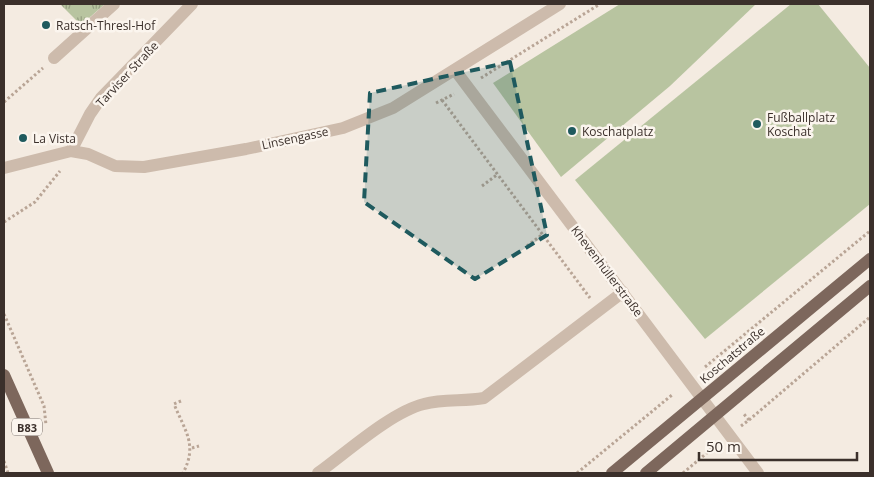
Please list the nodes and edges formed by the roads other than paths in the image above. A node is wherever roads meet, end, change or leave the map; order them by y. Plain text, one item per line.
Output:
1 (114, 4) edge
2 (192, 4) edge
3 (560, 4) edge
4 (54, 58) road end
5 (455, 70) junction
6 (71, 150) junction
7 (4, 168) edge
8 (870, 259) edge
9 (870, 286) edge
10 (623, 292) junction
11 (4, 376) edge
12 (703, 398) junction
13 (716, 415) junction
14 (48, 473) edge
15 (318, 473) edge
16 (612, 473) edge
17 (646, 473) edge
18 (758, 473) edge

1 - 4 street
2 - 6 street, Tarviser Straße
3 - 5 street, Linsengasse
5 - 6 street, Linsengasse
5 - 10 street, Khevenhüllerstraße
6 - 7 street
8 - 12 main road, Koschatstraße
9 - 13 main road
10 - 12 street, Khevenhüllerstraße
10 - 15 street
11 - 14 main road, B83
12 - 13 street, Khevenhüllerstraße
12 - 16 main road, Koschatstraße
13 - 17 main road
13 - 18 street, Khevenhüllerstraße

